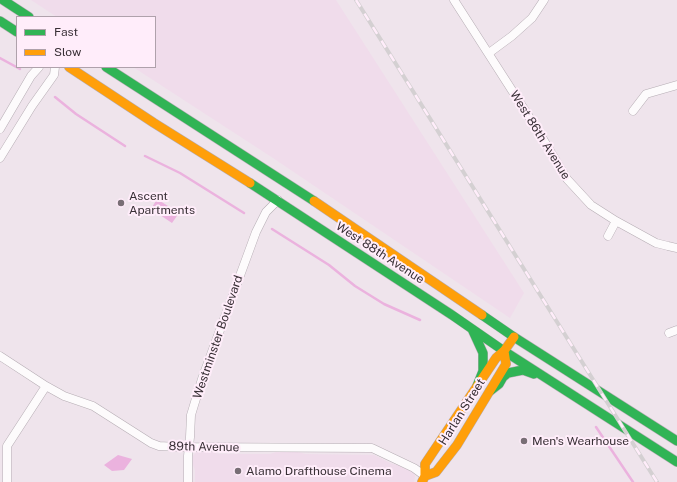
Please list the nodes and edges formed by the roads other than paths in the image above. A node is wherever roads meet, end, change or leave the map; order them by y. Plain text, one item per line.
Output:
1 (3, 0) edge
2 (454, 0) edge
3 (544, 0) edge
4 (27, 16) edge
5 (0, 21) edge
6 (16, 31) edge
7 (489, 53) junction
8 (38, 68) edge
9 (55, 68) edge
10 (71, 68) edge
11 (108, 68) edge
12 (677, 85) edge
13 (633, 111) dead end
14 (0, 129) edge
15 (0, 158) edge
16 (278, 200) junction
17 (616, 221) junction
18 (608, 236) dead end
19 (677, 248) edge
20 (471, 328) junction
21 (677, 330) edge
22 (669, 333) dead end
23 (514, 337) junction
24 (504, 352) junction
25 (0, 356) edge
26 (541, 375) junction
27 (46, 386) junction
28 (477, 386) junction
29 (490, 391) junction
30 (469, 398) junction
31 (677, 441) edge
32 (4, 446) edge
33 (188, 447) junction
34 (448, 457) junction
35 (677, 462) edge
36 (423, 479) edge
37 (7, 482) edge
38 (188, 482) edge

1 - 4 main road
2 - 7 street, West 86th Avenue
3 - 7 street
5 - 6 main road
7 - 17 street, West 86th Avenue
8 - 14 street
9 - 15 street
10 - 16 main road, West 88th Avenue
11 - 23 main road, West 88th Avenue
12 - 13 street
16 - 20 main road, West 88th Avenue
16 - 33 street, Westminster Boulevard
17 - 18 street
17 - 19 street, West 86th Avenue
20 - 24 main road, West 88th Avenue
20 - 28 main road
21 - 22 street
23 - 24 main road, Harlan Street
23 - 31 main road, West 88th Avenue
24 - 26 main road, West 88th Avenue
24 - 28 main road, Harlan Street
24 - 29 main road, Harlan Street
25 - 27 street, 89th Avenue
26 - 29 main road
26 - 35 main road, West 88th Avenue
27 - 32 street
27 - 33 street, 89th Avenue
28 - 30 main road, Harlan Street
29 - 34 main road, Harlan Street
30 - 34 main road
30 - 36 main road, Harlan Street
32 - 37 street
33 - 36 street, 89th Avenue
33 - 38 street, Westminster Boulevard
34 - 36 main road, Harlan Street

